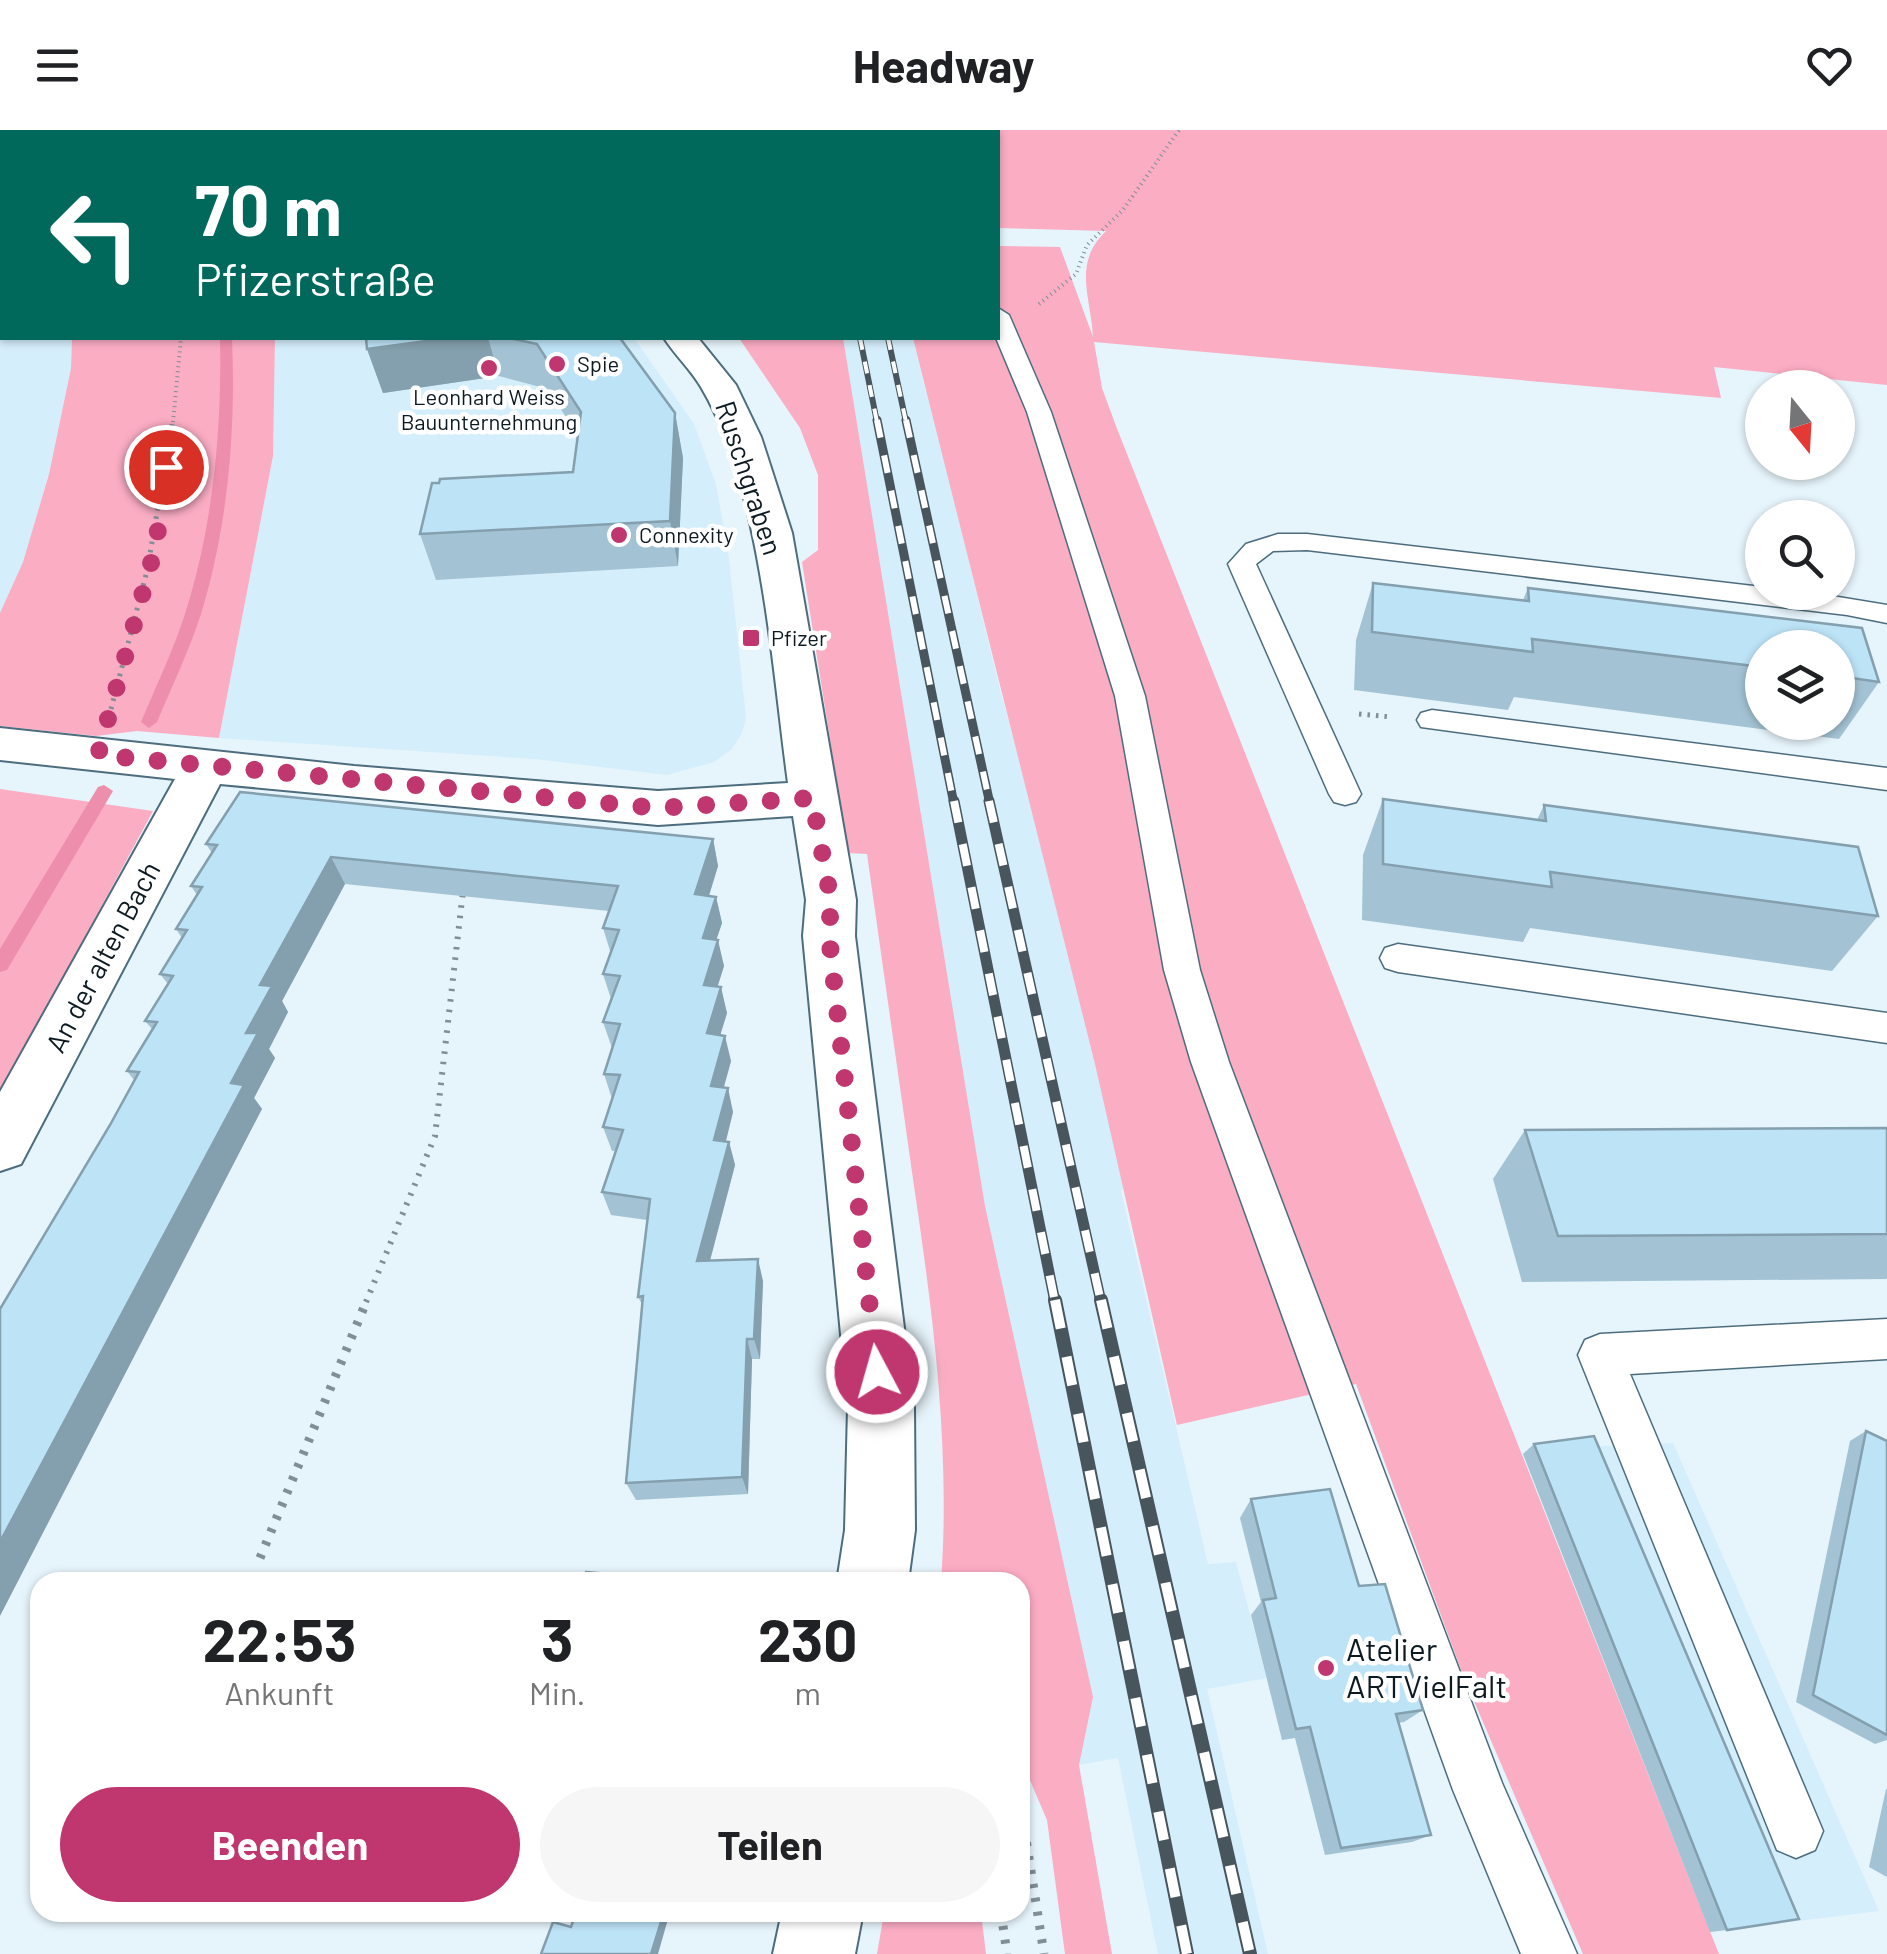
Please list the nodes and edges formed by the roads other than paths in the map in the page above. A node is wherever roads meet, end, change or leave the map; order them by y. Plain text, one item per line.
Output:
1 (1002, 326) edge
2 (684, 340) edge
3 (1887, 614) edge
4 (1432, 720) road end
5 (0, 744) edge
6 (205, 767) junction
7 (1887, 779) edge
8 (1344, 794) dead end
9 (812, 798) junction
10 (1398, 958) dead end
11 (1887, 1028) edge
12 (0, 1146) edge
13 (1887, 1338) edge
14 (875, 1572) edge
15 (1796, 1831) dead end
16 (821, 1922) edge
17 (814, 1954) edge
18 (1549, 1954) edge

1 - 18 lane
2 - 9 street, Ruschgraben
3 - 8 lane
4 - 7 lane
5 - 6 street
6 - 9 street
6 - 12 street, An der alten Bach
9 - 14 street, Ruschgraben
10 - 11 lane
13 - 15 lane
16 - 17 street

